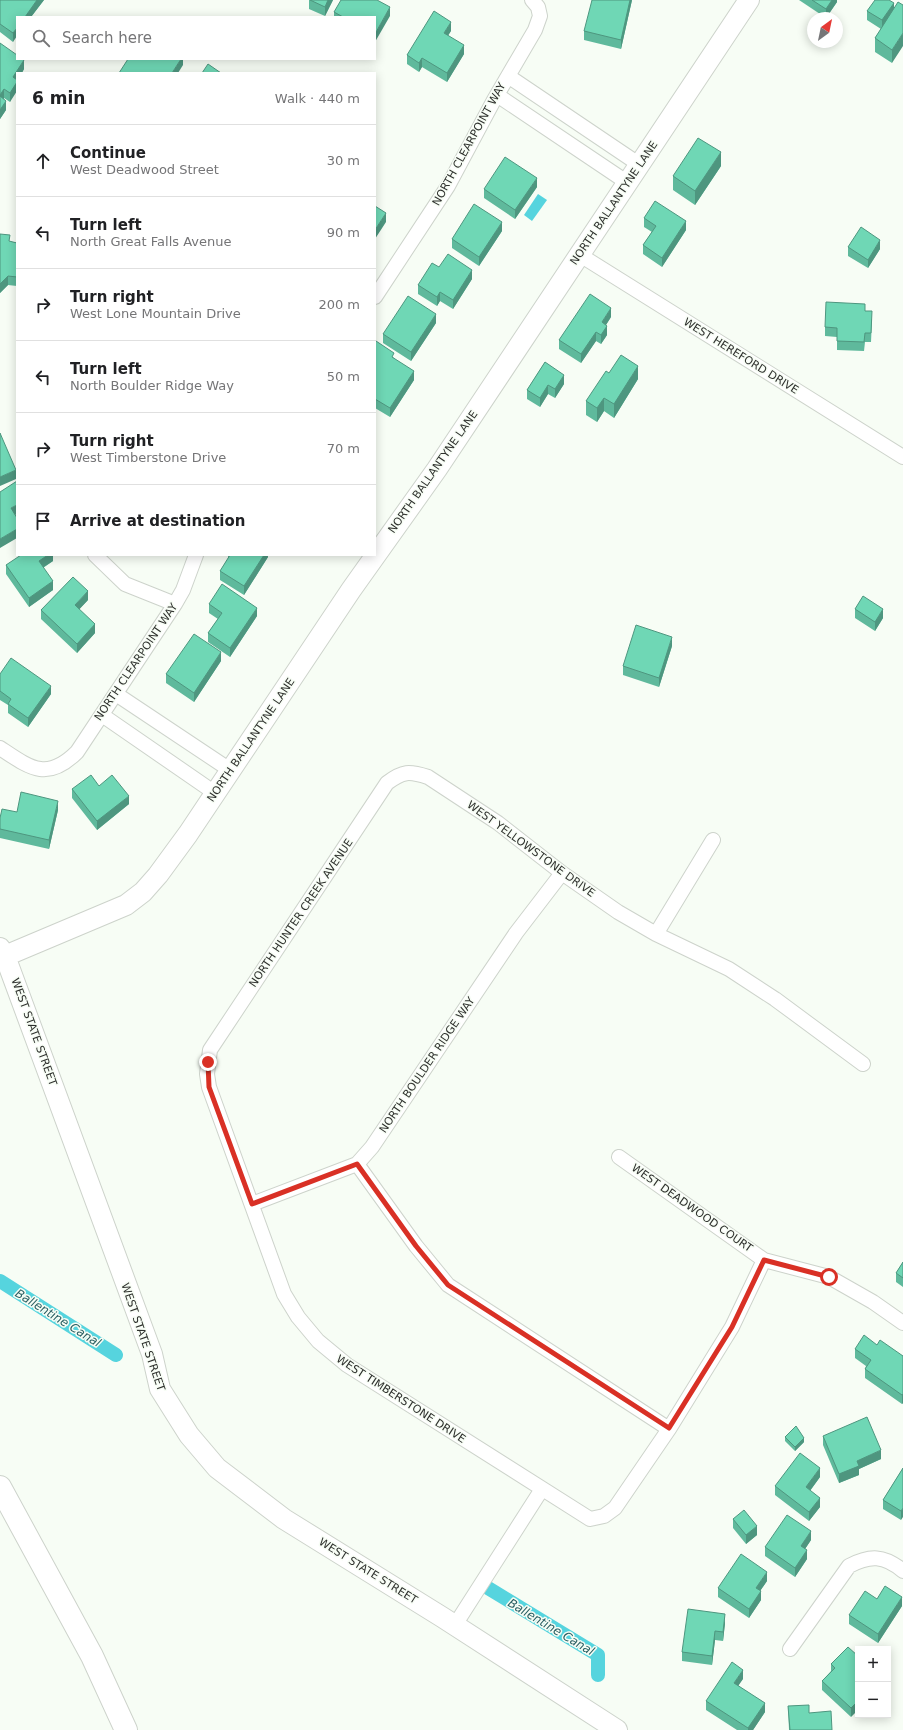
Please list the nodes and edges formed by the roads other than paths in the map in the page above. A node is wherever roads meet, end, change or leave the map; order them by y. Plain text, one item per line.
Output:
1 (749, 0) edge
2 (535, 4) edge
3 (508, 76) junction
4 (497, 95) junction
5 (640, 165) junction
6 (628, 183) junction
7 (580, 255) junction
8 (376, 294) edge
9 (903, 457) edge
10 (376, 555) edge
11 (95, 556) edge
12 (196, 556) edge
13 (375, 556) edge
14 (175, 604) junction
15 (116, 694) junction
16 (102, 714) junction
17 (0, 748) edge
18 (230, 770) junction
19 (404, 772) joint
20 (215, 793) junction
21 (713, 840) dead end
22 (562, 873) junction
23 (656, 934) junction
24 (3, 952) edge
25 (208, 1062) joint
26 (863, 1064) dead end
27 (619, 1157) dead end
28 (357, 1164) junction
29 (252, 1204) junction
30 (764, 1260) junction
31 (903, 1323) edge
32 (669, 1428) junction
33 (0, 1487) edge
34 (542, 1489) junction
35 (903, 1572) edge
36 (455, 1626) junction
37 (790, 1648) dead end
38 (126, 1730) edge
39 (617, 1730) edge

1 - 5 street, NORTH BALLANTYNE LANE
2 - 3 street, NORTH CLEARPOINT WAY
3 - 4 street, NORTH CLEARPOINT WAY
3 - 5 street
4 - 6 street
4 - 8 street, NORTH CLEARPOINT WAY
5 - 6 street, NORTH BALLANTYNE LANE
6 - 7 street, NORTH BALLANTYNE LANE
7 - 9 street, WEST HEREFORD DRIVE
7 - 10 street, NORTH BALLANTYNE LANE
11 - 14 street
12 - 14 street, NORTH CLEARPOINT WAY
13 - 18 street, NORTH BALLANTYNE LANE
14 - 15 street, NORTH CLEARPOINT WAY
15 - 16 street, NORTH CLEARPOINT WAY
15 - 18 street
16 - 17 street, NORTH CLEARPOINT WAY
16 - 20 street
18 - 20 street, NORTH BALLANTYNE LANE
19 - 22 street, WEST YELLOWSTONE DRIVE
19 - 25 street, NORTH HUNTER CREEK AVENUE
20 - 24 street, NORTH BALLANTYNE LANE
21 - 23 street
22 - 23 street, WEST YELLOWSTONE DRIVE
22 - 28 street, NORTH BOULDER RIDGE WAY
23 - 26 street, WEST YELLOWSTONE DRIVE
24 - 36 street, WEST STATE STREET
25 - 29 street, WEST TIMBERSTONE DRIVE
27 - 30 street, WEST DEADWOOD COURT
28 - 29 street, NORTH BOULDER RIDGE WAY
28 - 32 street
29 - 34 street, WEST TIMBERSTONE DRIVE
30 - 31 street
30 - 32 street
32 - 34 street, WEST TIMBERSTONE DRIVE
33 - 38 main road
34 - 36 street
35 - 37 street
36 - 39 street, WEST STATE STREET

